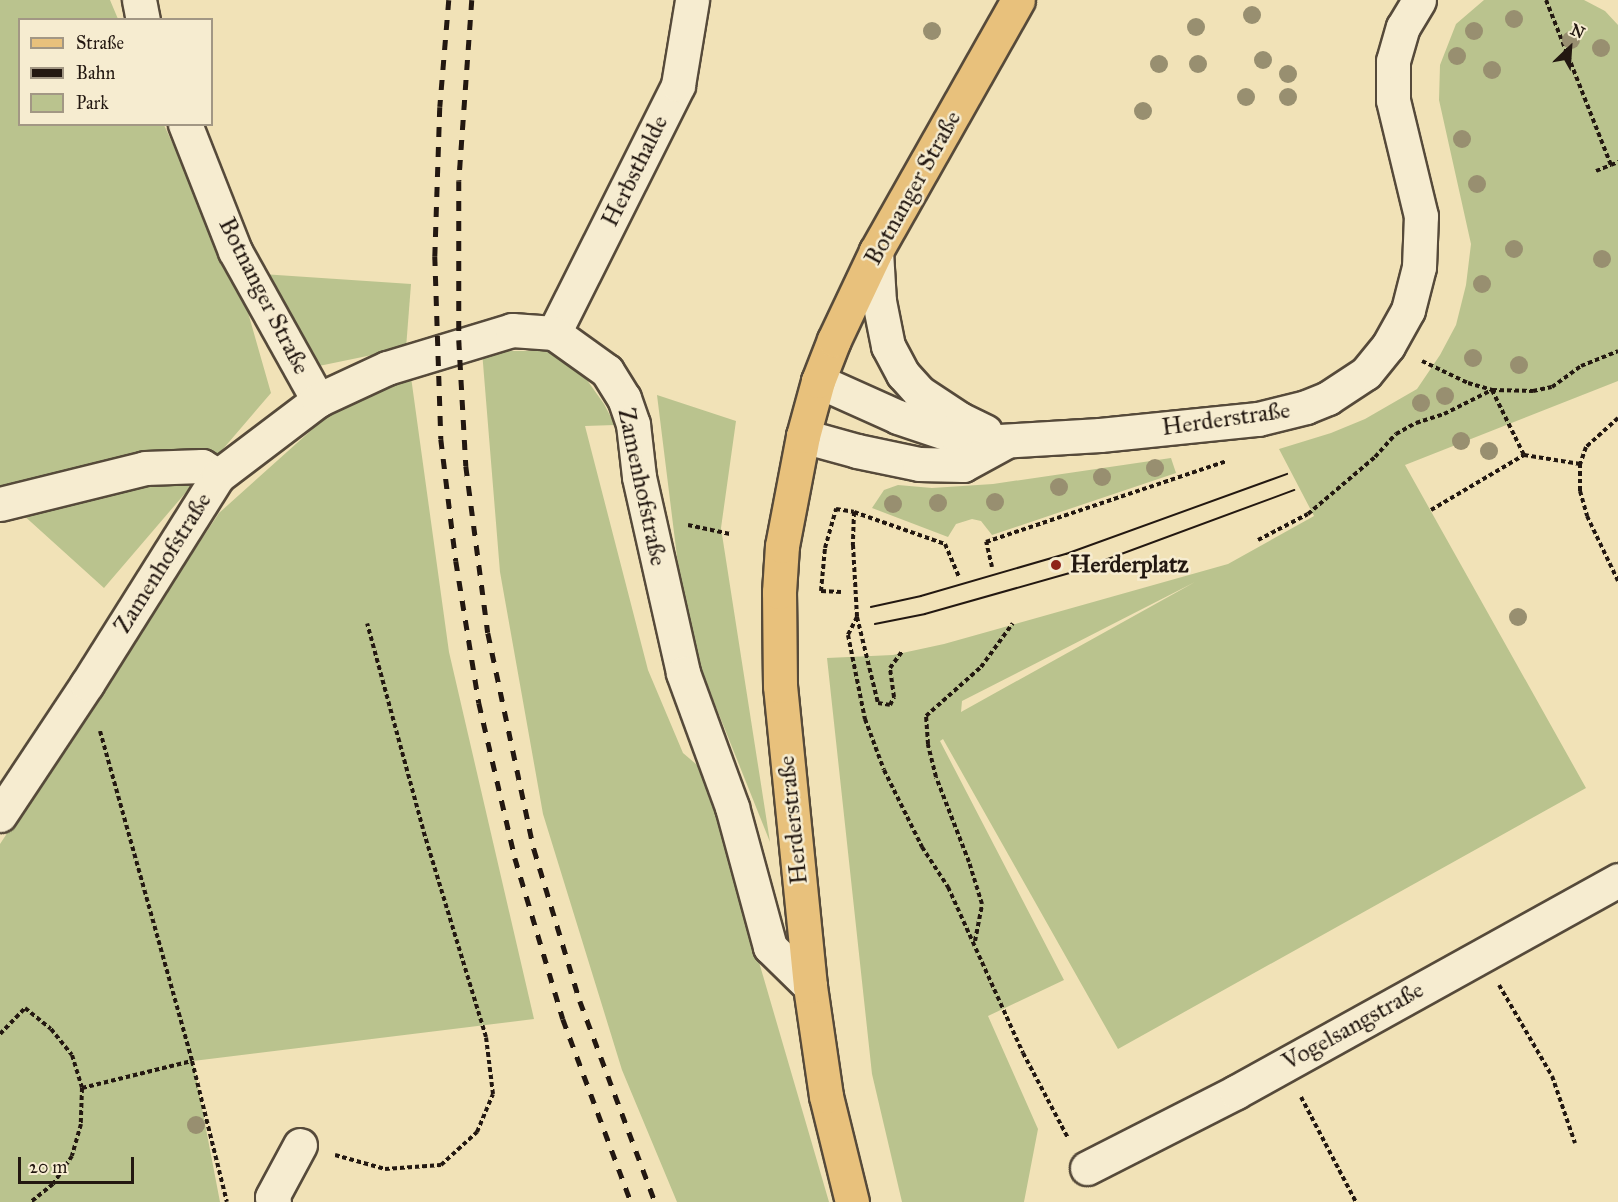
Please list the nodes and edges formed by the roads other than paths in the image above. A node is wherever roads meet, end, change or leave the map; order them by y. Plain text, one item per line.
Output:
1 (139, 0) edge
2 (692, 0) edge
3 (1018, 0) edge
4 (1419, 0) edge
5 (143, 18) edge
6 (186, 126) edge
7 (876, 251) junction
8 (554, 333) junction
9 (818, 381) junction
10 (318, 400) junction
11 (803, 436) junction
12 (1005, 442) junction
13 (218, 476) junction
14 (0, 504) edge
15 (0, 815) edge
16 (1618, 880) edge
17 (810, 986) junction
18 (300, 1145) road end
19 (1087, 1168) road end
20 (274, 1202) edge
21 (852, 1202) edge

1 - 5 street
2 - 8 street, Herbsthalde
3 - 7 main road, Botnanger Straße
4 - 12 street, Herderstraße
6 - 10 street, Botnanger Straße
7 - 9 main road, Botnanger Straße
7 - 12 street
8 - 10 street, Zamenhofstraße
8 - 17 street, Zamenhofstraße
9 - 11 main road, Herderstraße
9 - 12 street, Herderstraße
10 - 13 street, Zamenhofstraße
11 - 12 street, Herderstraße
11 - 17 main road, Herderstraße
13 - 14 street
13 - 15 street, Zamenhofstraße
16 - 19 street, Vogelsangstraße
17 - 21 main road, Herderstraße
18 - 20 street

